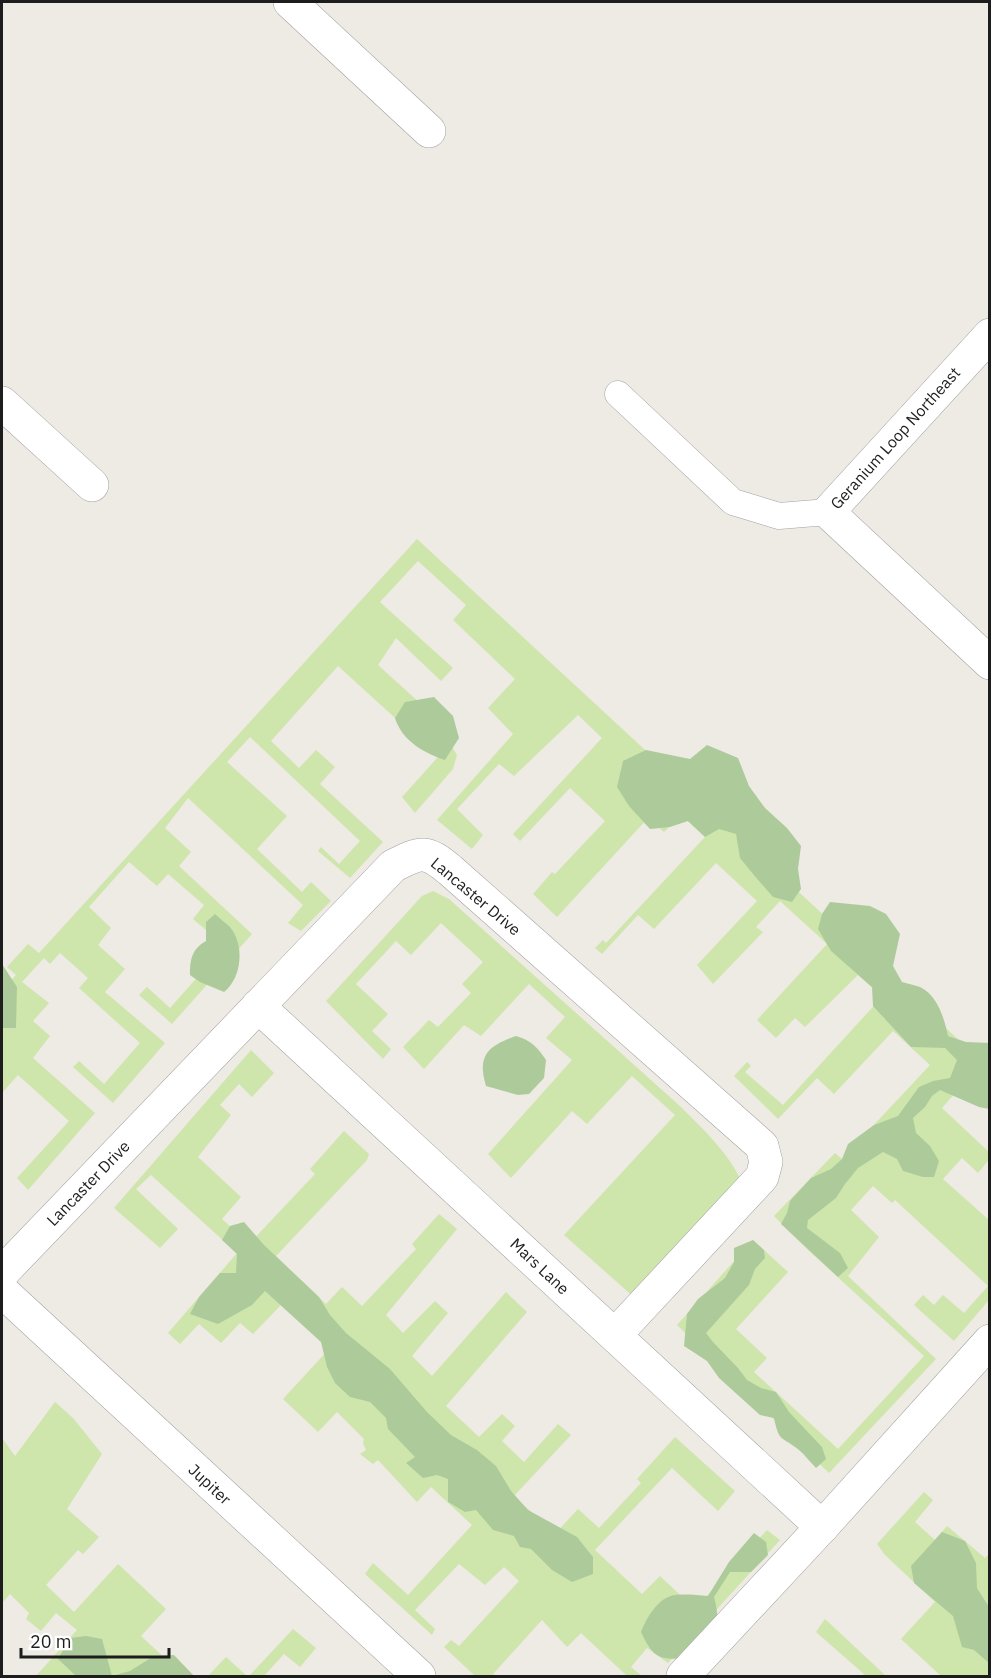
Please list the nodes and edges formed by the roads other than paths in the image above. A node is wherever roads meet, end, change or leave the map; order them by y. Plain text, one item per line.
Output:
1 (290, 2) edge
2 (429, 131) dead end
3 (990, 335) edge
4 (618, 394) dead end
5 (2, 403) edge
6 (92, 485) dead end
7 (828, 512) junction
8 (990, 663) edge
9 (258, 1006) junction
10 (2, 1273) edge
11 (2, 1292) edge
12 (615, 1335) junction
13 (987, 1349) edge
14 (822, 1527) junction
15 (419, 1677) edge
16 (683, 1677) edge

1 - 2 street
3 - 7 street, Geranium Loop Northeast
4 - 7 lane
5 - 6 street
7 - 8 street, Geranium Loop Northeast
9 - 10 street, Lancaster Drive
9 - 12 street, Mars Lane
9 - 12 street, Lancaster Drive
11 - 15 street, Jupiter
12 - 14 street, Mars Lane
13 - 14 street
14 - 16 street

